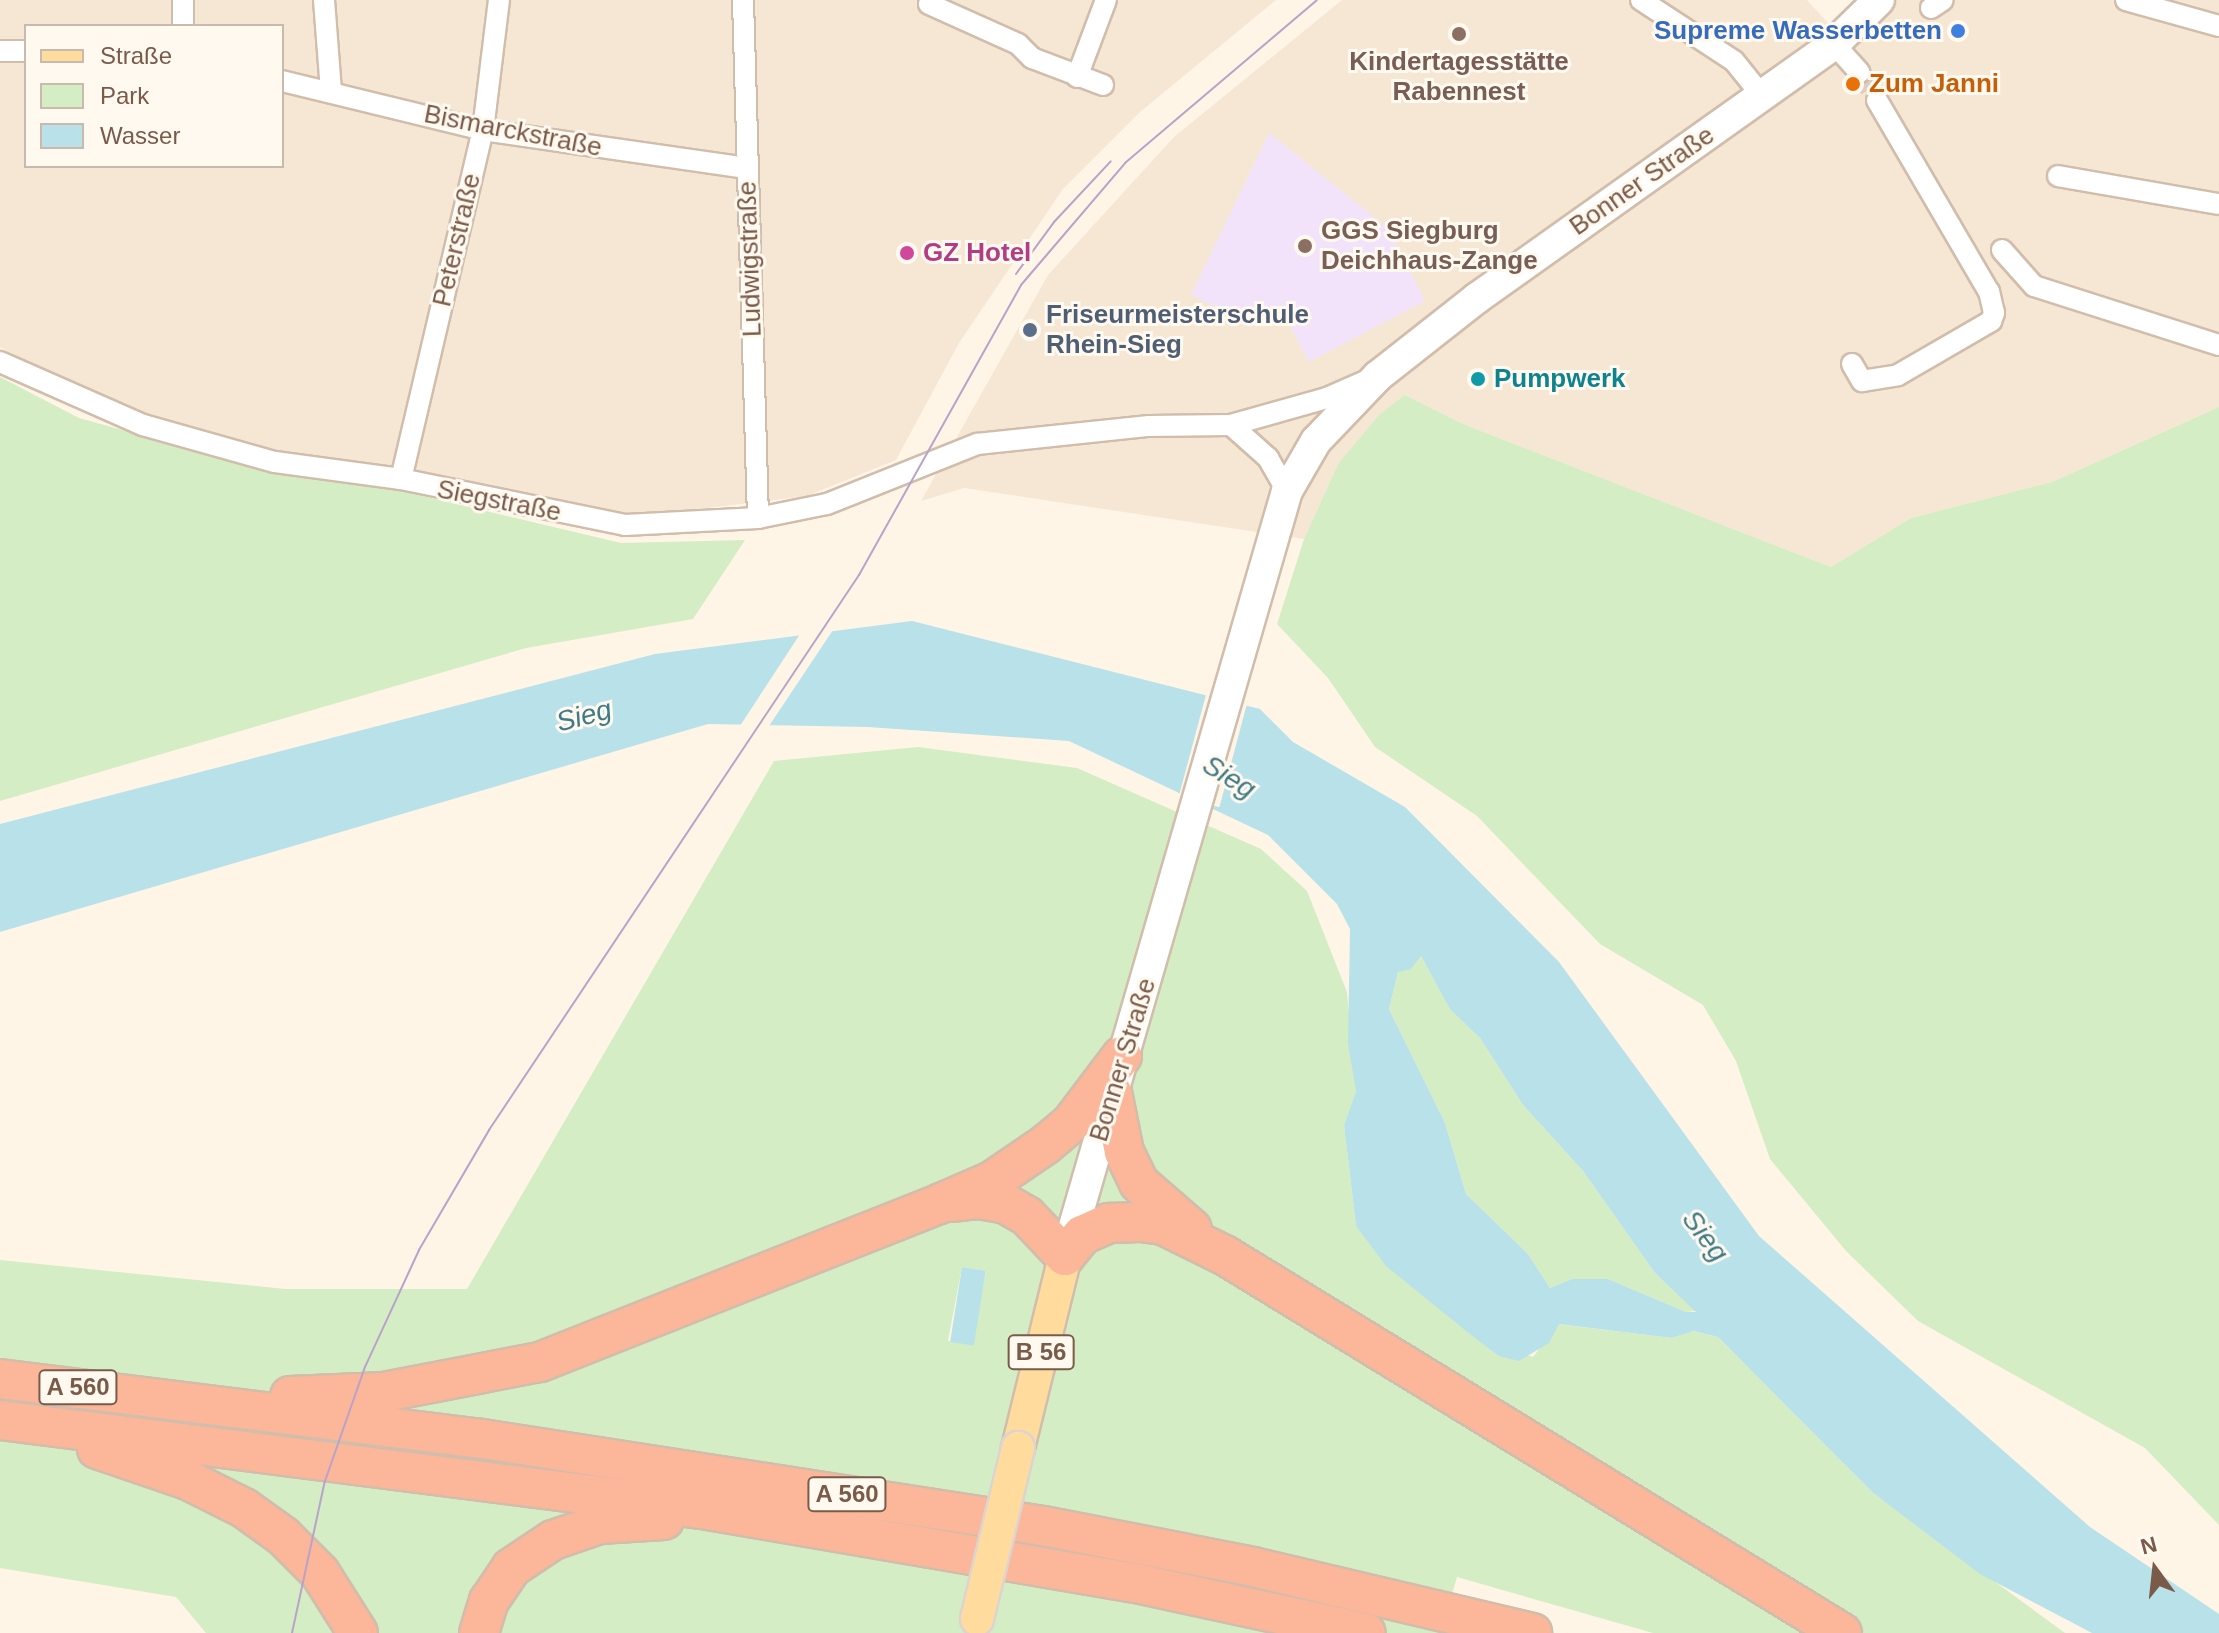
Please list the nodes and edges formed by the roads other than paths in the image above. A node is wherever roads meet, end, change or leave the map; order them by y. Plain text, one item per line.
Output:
1 (183, 0) edge
2 (324, 0) edge
3 (499, 0) edge
4 (743, 0) edge
5 (1106, 0) edge
6 (1641, 0) edge
7 (1879, 0) edge
8 (2126, 0) edge
9 (926, 1) edge
10 (183, 24) edge
11 (2219, 26) edge
12 (1834, 44) junction
13 (0, 51) edge
14 (24, 51) edge
15 (1859, 72) tunnel mouth
16 (1077, 77) junction
17 (284, 81) edge
18 (1103, 85) dead end
19 (331, 91) junction
20 (1762, 96) junction
21 (1877, 100) tunnel mouth
22 (483, 130) junction
23 (747, 168) junction
24 (2058, 176) dead end
25 (2219, 204) edge
26 (2002, 250) dead end
27 (2219, 345) edge
28 (0, 362) edge
29 (1852, 364) dead end
30 (1378, 376) junction
31 (1231, 425) junction
32 (401, 479) junction
33 (1287, 491) junction
34 (758, 518) junction
35 (1122, 1056) junction
36 (1112, 1092) junction
37 (939, 1204) junction
38 (1065, 1256) junction
39 (1226, 1256) junction
40 (0, 1379) edge
41 (156, 1396) junction
42 (5, 1421) edge
43 (837, 1533) junction
44 (976, 1626) edge
45 (358, 1633) edge
46 (479, 1633) edge
47 (1366, 1633) edge
48 (1532, 1633) edge
49 (1842, 1633) edge

1 - 10 street
2 - 19 street
3 - 22 street, Peterstraße
4 - 23 street, Ludwigstraße
5 - 16 street
6 - 20 street
7 - 12 main road, Bonner Straße
8 - 11 street
9 - 16 street
12 - 15 street
12 - 20 main road, Bonner Straße
13 - 14 street
16 - 18 street
17 - 19 street, Bismarckstraße
19 - 22 street, Bismarckstraße
20 - 30 main road, Bonner Straße
21 - 29 street
22 - 23 street, Bismarckstraße
22 - 32 street, Peterstraße
23 - 34 street, Ludwigstraße
24 - 25 street
26 - 27 street
28 - 32 street, Siegstraße
30 - 31 street
30 - 33 main road, Bonner Straße
31 - 33 street
31 - 34 street, Siegstraße
32 - 34 street, Siegstraße
33 - 35 main road, Bonner Straße
35 - 36 main road, Bonner Straße
35 - 37 highway
36 - 38 main road, Bonner Straße
36 - 39 highway
37 - 38 highway
37 - 41 highway
38 - 39 highway
38 - 44 main road, Bonner Straße / B 56, bridge
39 - 49 highway
40 - 41 highway, A 560
41 - 48 highway, A 560
42 - 43 highway, A 560
42 - 45 highway
43 - 46 highway
43 - 47 highway, A 560

